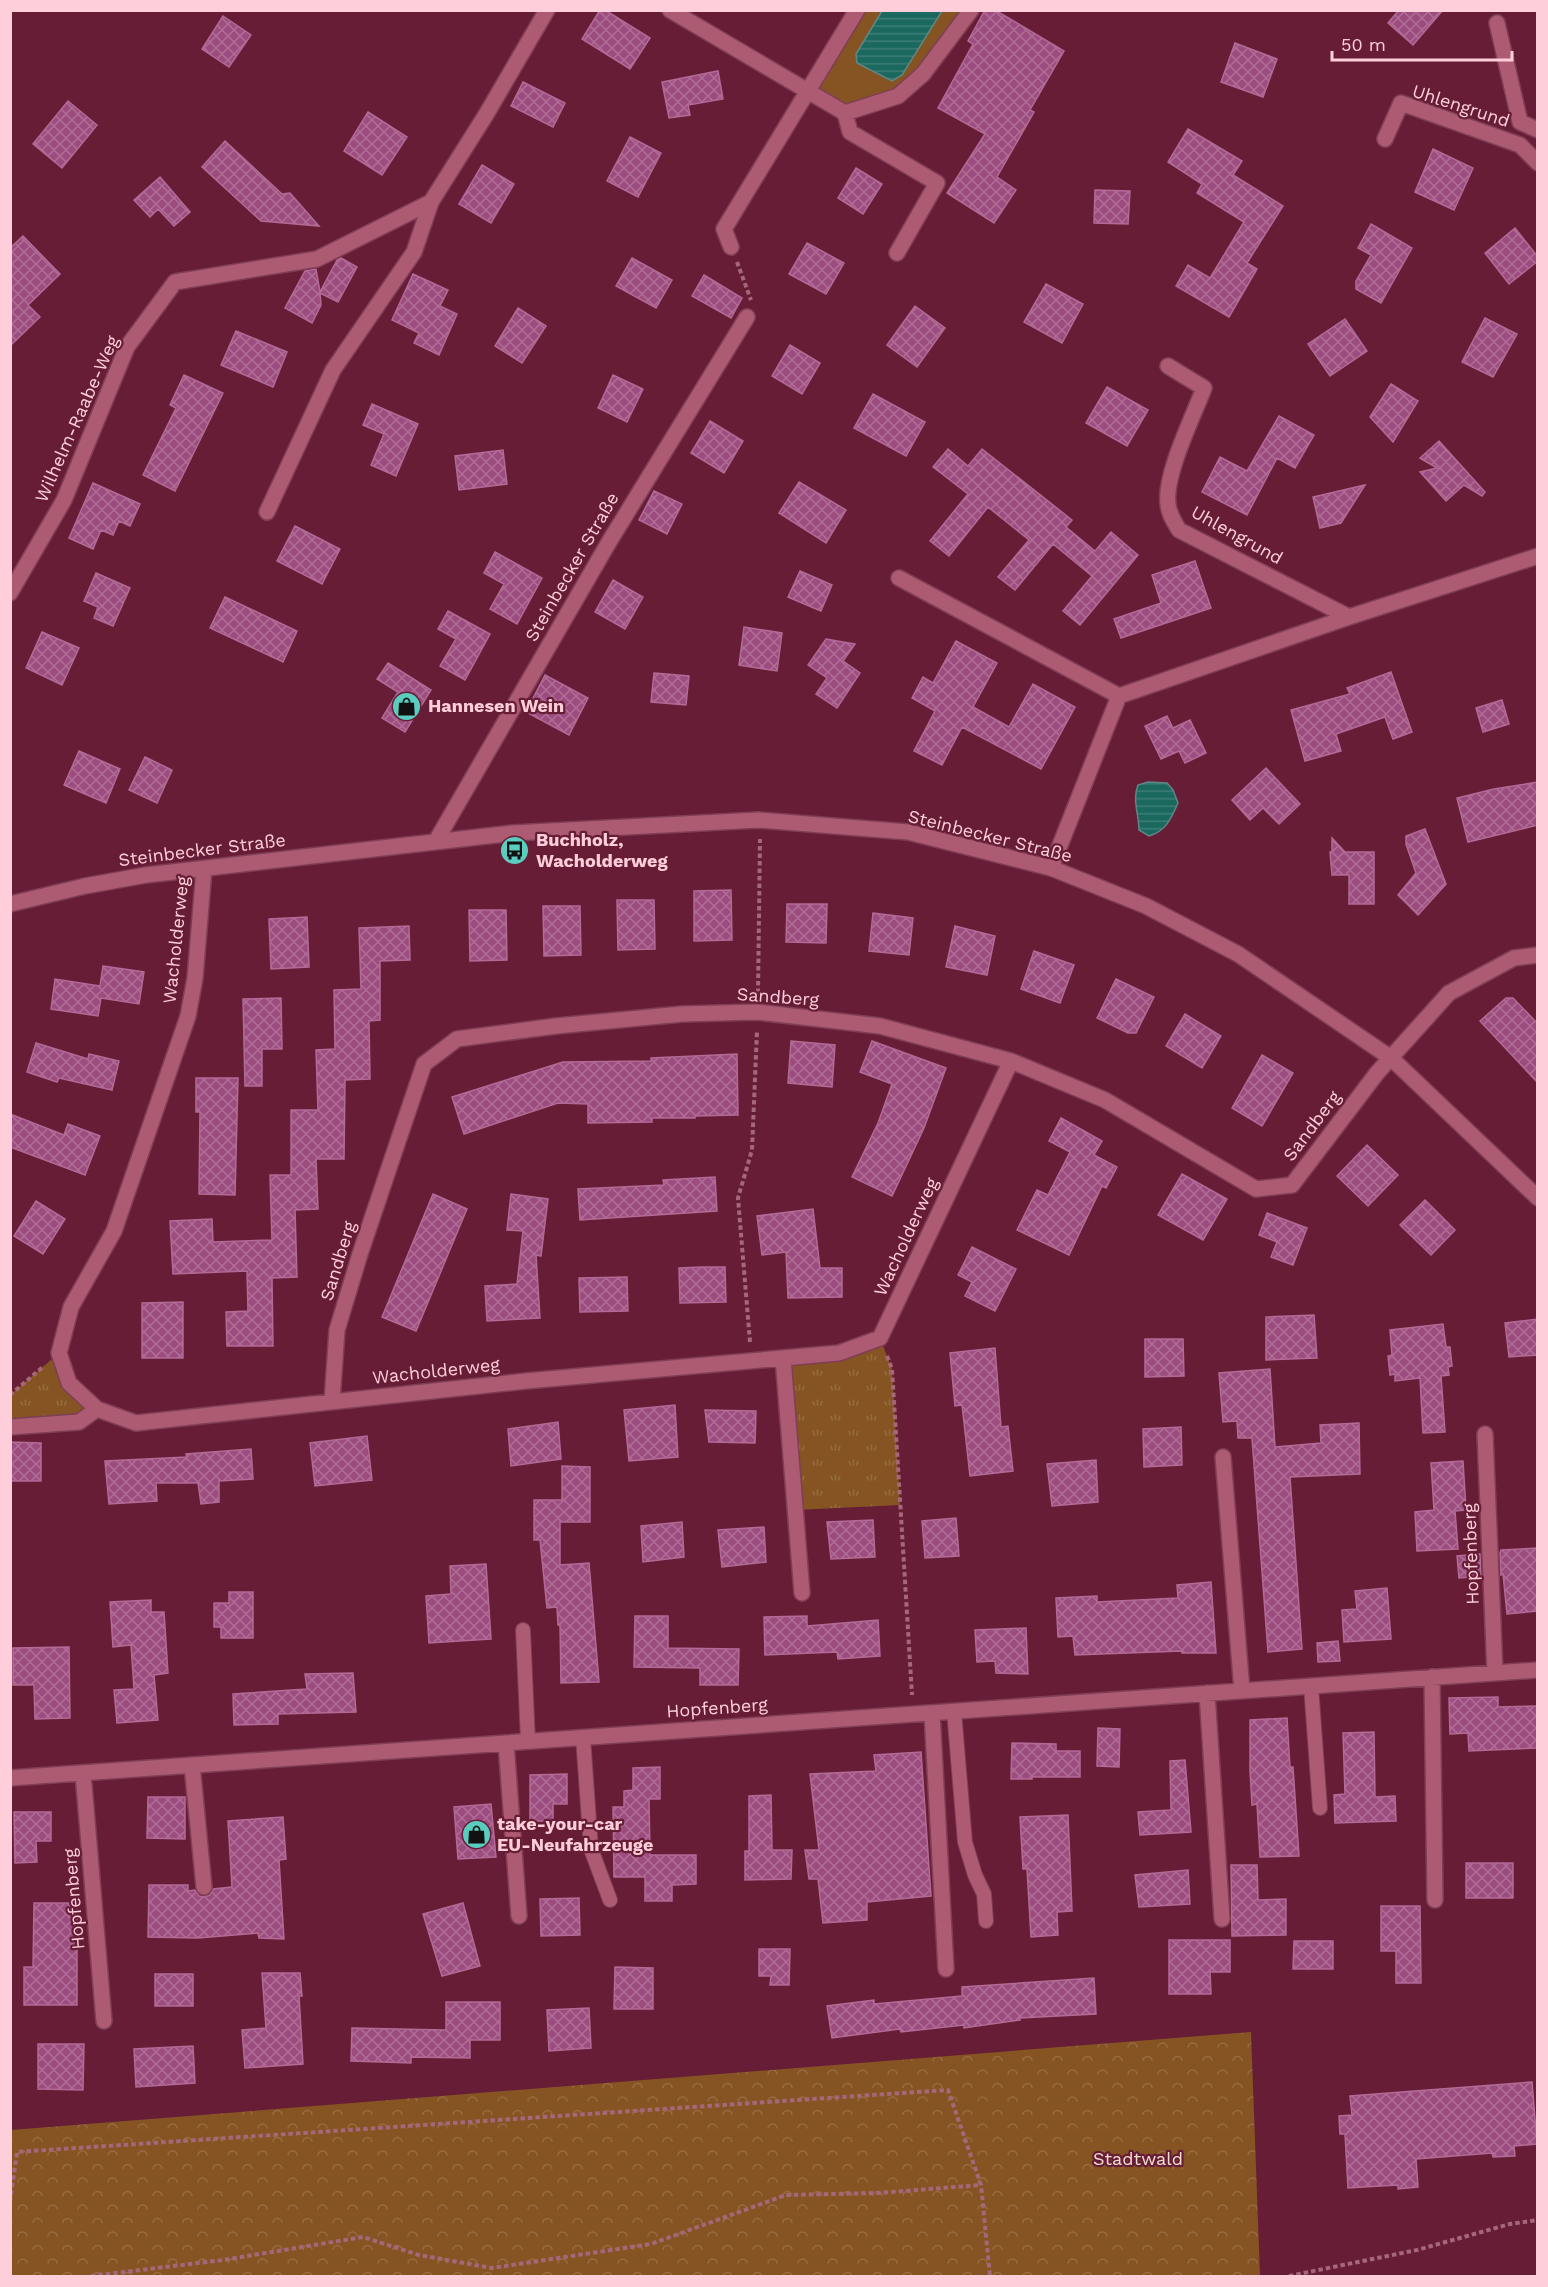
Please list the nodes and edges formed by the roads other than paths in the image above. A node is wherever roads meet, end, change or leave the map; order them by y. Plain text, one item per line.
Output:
1 (547, 10) edge
2 (670, 10) edge
3 (857, 10) edge
4 (971, 10) edge
5 (1497, 23) dead end
6 (806, 92) junction
7 (845, 113) junction
8 (1538, 129) edge
9 (1385, 139) dead end
10 (1538, 163) edge
11 (431, 202) junction
12 (731, 247) road end
13 (897, 253) dead end
14 (747, 317) road end
15 (1168, 366) dead end
16 (267, 512) dead end
17 (1538, 556) edge
18 (899, 578) dead end
19 (10, 592) edge
20 (1349, 617) junction
21 (1119, 696) junction
22 (436, 840) junction
23 (1051, 868) junction
24 (204, 869) junction
25 (10, 904) edge
26 (1538, 956) edge
27 (1391, 1058) junction
28 (1011, 1061) junction
29 (1538, 1198) edge
30 (783, 1358) junction
31 (332, 1401) junction
32 (97, 1409) junction
33 (10, 1427) edge
34 (1485, 1434) dead end
35 (1223, 1456) dead end
36 (802, 1593) dead end
37 (523, 1630) dead end
38 (1538, 1670) edge
39 (1495, 1673) junction
40 (1432, 1677) junction
41 (1311, 1686) junction
42 (1242, 1691) junction
43 (1207, 1694) junction
44 (954, 1711) junction
45 (932, 1713) junction
46 (584, 1737) junction
47 (528, 1741) junction
48 (506, 1743) junction
49 (192, 1765) junction
50 (83, 1773) junction
51 (10, 1778) edge
52 (1320, 1808) dead end
53 (204, 1887) dead end
54 (610, 1900) dead end
55 (1435, 1900) dead end
56 (519, 1916) dead end
57 (1222, 1919) dead end
58 (986, 1921) dead end
59 (946, 1969) dead end
60 (104, 2021) dead end

1 - 11 street
2 - 6 street
3 - 6 street
4 - 7 street
5 - 8 street, Uhlengrund
6 - 7 street
6 - 12 street
7 - 13 street
9 - 10 street, Uhlengrund
11 - 16 street
11 - 19 street, Wilhelm-Raabe-Weg
14 - 22 street, Steinbecker Straße
15 - 20 street, Uhlengrund
17 - 20 street
18 - 21 street
20 - 21 street
21 - 23 street
22 - 23 street, Steinbecker Straße
22 - 24 street, Steinbecker Straße
23 - 27 street, Steinbecker Straße
24 - 25 street, Steinbecker Straße
24 - 32 street, Wacholderweg
26 - 27 street, Sandberg
27 - 28 street, Sandberg
27 - 29 street, Steinbecker Straße
28 - 30 street, Wacholderweg
28 - 31 street, Sandberg
30 - 31 street, Wacholderweg
30 - 36 street
31 - 32 street, Wacholderweg
32 - 33 street
34 - 39 street, Hopfenberg
35 - 42 street
37 - 47 lane
38 - 39 street, Hopfenberg
39 - 40 street, Hopfenberg
40 - 41 street, Hopfenberg
40 - 55 street
41 - 42 street, Hopfenberg
41 - 52 lane
42 - 43 street, Hopfenberg
43 - 44 street, Hopfenberg
43 - 57 street
44 - 45 street, Hopfenberg
44 - 58 lane
45 - 46 street, Hopfenberg
45 - 59 street
46 - 47 street, Hopfenberg
46 - 54 lane
47 - 48 street, Hopfenberg
48 - 49 street, Hopfenberg
48 - 56 street
49 - 50 street, Hopfenberg
49 - 53 street
50 - 51 street, Hopfenberg
50 - 60 street, Hopfenberg

